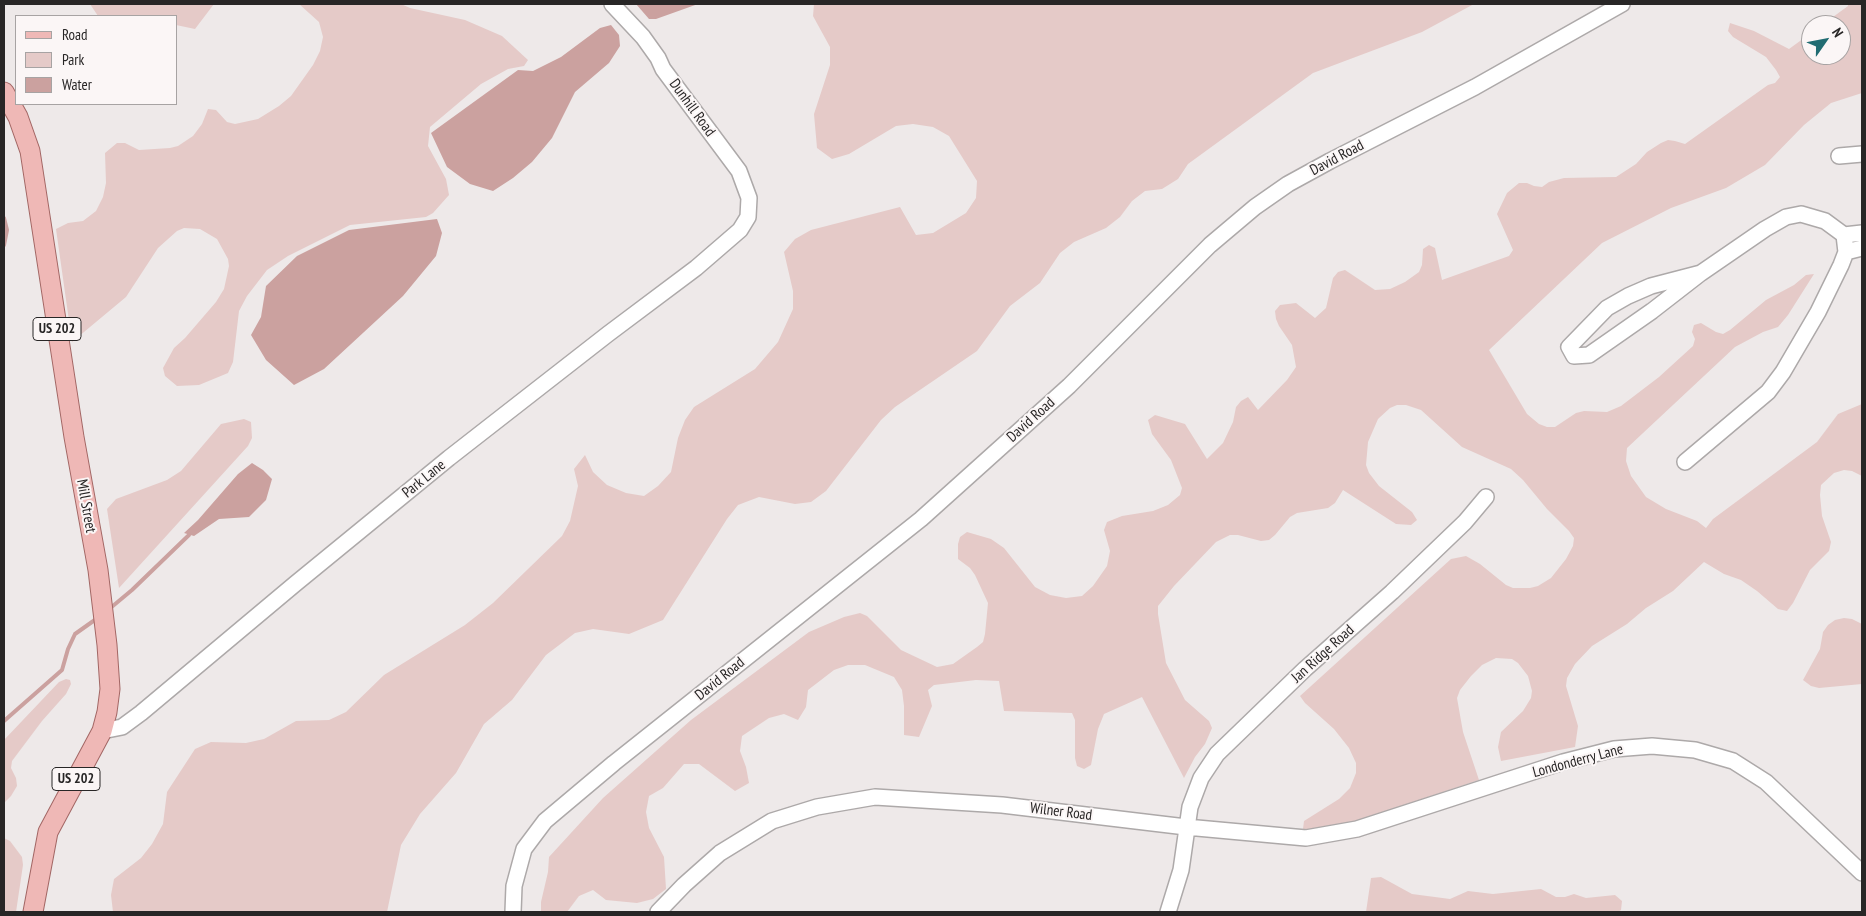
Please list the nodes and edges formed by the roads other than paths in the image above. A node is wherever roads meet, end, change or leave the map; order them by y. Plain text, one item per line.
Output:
1 (612, 4) edge
2 (1622, 4) edge
3 (4, 92) edge
4 (1862, 154) edge
5 (1839, 156) dead end
6 (744, 223) joint
7 (1862, 233) edge
8 (1844, 235) junction
9 (1862, 248) edge
10 (1846, 252) junction
11 (1701, 273) junction
12 (1685, 462) dead end
13 (1486, 497) dead end
14 (102, 731) junction
15 (1491, 786) joint
16 (1186, 827) junction
17 (1862, 873) edge
18 (33, 912) edge
19 (513, 912) edge
20 (658, 912) edge
21 (1168, 912) edge

1 - 6 street, Dunhill Road
2 - 19 street, David Road
3 - 14 main road, Mill Street / US 202
4 - 5 street
6 - 14 street, Park Lane
7 - 8 street
8 - 10 street
8 - 11 street
9 - 10 street
10 - 12 street
11 - 11 street
13 - 16 street, Jan Ridge Road
14 - 18 main road, Mill Street / US 202
15 - 16 street, Wilner Road
15 - 17 street, Londonderry Lane
16 - 20 street, Wilner Road
16 - 21 street, Jan Ridge Road

